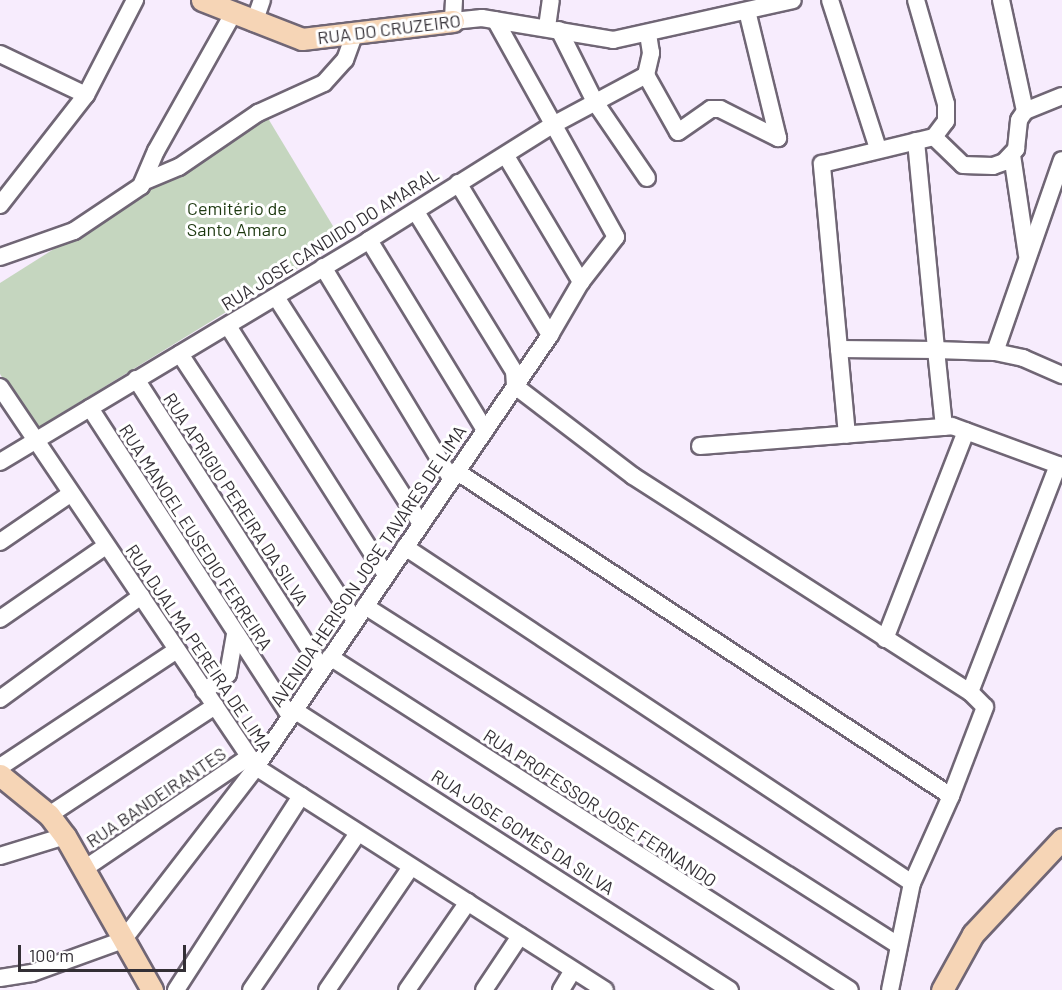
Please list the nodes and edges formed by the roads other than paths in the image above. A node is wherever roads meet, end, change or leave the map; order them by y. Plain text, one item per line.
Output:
1 (135, 0) edge
2 (202, 0) edge
3 (262, 0) edge
4 (550, 0) edge
5 (793, 0) edge
6 (830, 0) edge
7 (916, 0) edge
8 (1001, 0) edge
9 (453, 10) edge
10 (747, 11) junction
11 (233, 14) junction
12 (495, 20) junction
13 (254, 23) junction
14 (553, 29) junction
15 (648, 33) junction
16 (354, 35) junction
17 (1, 57) edge
18 (646, 75) junction
19 (86, 95) junction
20 (1062, 96) edge
21 (595, 102) junction
22 (1025, 111) junction
23 (551, 126) junction
24 (934, 136) junction
25 (916, 141) junction
26 (878, 149) junction
27 (1012, 155) junction
28 (506, 156) junction
29 (1062, 160) edge
30 (647, 178) dead end
31 (143, 182) junction
32 (458, 183) junction
33 (0, 205) edge
34 (416, 212) junction
35 (369, 240) junction
36 (0, 257) edge
37 (1028, 259) junction
38 (323, 267) junction
39 (581, 282) junction
40 (276, 297) junction
41 (228, 326) junction
42 (550, 335) junction
43 (839, 349) junction
44 (936, 350) junction
45 (995, 352) junction
46 (180, 354) junction
47 (1062, 375) edge
48 (136, 379) junction
49 (515, 386) junction
50 (0, 387) edge
51 (90, 408) junction
52 (944, 427) junction
53 (485, 430) junction
54 (966, 431) junction
55 (847, 435) junction
56 (36, 440) junction
57 (700, 446) dead end
58 (0, 462) edge
59 (1060, 466) edge
60 (454, 475) junction
61 (70, 494) junction
62 (421, 524) junction
63 (0, 542) edge
64 (106, 546) junction
65 (405, 547) junction
66 (386, 575) junction
67 (141, 596) junction
68 (360, 613) junction
69 (0, 619) edge
70 (235, 636) junction
71 (885, 639) junction
72 (177, 650) junction
73 (326, 663) junction
74 (259, 671) junction
75 (228, 674) junction
76 (204, 691) junction
77 (970, 692) junction
78 (0, 699) edge
79 (214, 706) junction
80 (292, 713) junction
81 (252, 762) junction
82 (0, 767) edge
83 (0, 775) edge
84 (301, 796) junction
85 (951, 796) junction
86 (49, 814) junction
87 (358, 832) junction
88 (65, 836) junction
89 (1062, 839) edge
90 (0, 856) edge
91 (411, 867) junction
92 (84, 869) junction
93 (912, 883) junction
94 (468, 902) junction
95 (520, 936) junction
96 (123, 940) junction
97 (898, 945) junction
98 (573, 970) junction
99 (0, 978) edge
100 (152, 990) edge
101 (176, 990) edge
102 (251, 990) edge
103 (327, 990) edge
104 (407, 990) edge
105 (484, 990) edge
106 (561, 990) edge
107 (604, 990) edge
108 (730, 990) edge
109 (850, 990) edge
110 (890, 990) edge
111 (942, 990) edge

1 - 19 street
2 - 11 main road, RUA DO CRUZEIRO
3 - 13 street
4 - 14 street
5 - 10 street, RUA DO CRUZEIRO
6 - 26 street
7 - 24 street
8 - 22 street
9 - 12 street, RUA DO CRUZEIRO
9 - 16 main road, RUA DO CRUZEIRO
10 - 15 street, RUA DO CRUZEIRO
10 - 18 street
11 - 13 main road, RUA DO CRUZEIRO
11 - 31 street
12 - 14 street, RUA DO CRUZEIRO
12 - 23 street
13 - 16 main road, RUA DO CRUZEIRO
14 - 15 street, RUA DO CRUZEIRO
14 - 21 street
15 - 18 street
16 - 31 street
17 - 19 street
18 - 21 street, RUA JOSE CANDIDO DO AMARAL
19 - 33 street
20 - 22 street
21 - 23 street, RUA JOSE CANDIDO DO AMARAL
21 - 30 street
22 - 27 street
23 - 28 street, RUA JOSE CANDIDO DO AMARAL
23 - 39 street, AVENIDA HERISON JOSE TAVARES DE LIMA
24 - 25 street
24 - 27 street
25 - 26 street
25 - 44 street
26 - 43 street
27 - 37 street
28 - 32 street, RUA JOSE CANDIDO DO AMARAL
28 - 39 street
29 - 37 street
31 - 36 street
32 - 34 street, RUA JOSE CANDIDO DO AMARAL
32 - 42 street
34 - 35 street, RUA JOSE CANDIDO DO AMARAL
34 - 49 street
35 - 38 street, RUA JOSE CANDIDO DO AMARAL
35 - 53 street
37 - 45 street
38 - 40 street, RUA JOSE CANDIDO DO AMARAL
38 - 60 street
39 - 42 street, AVENIDA HERISON JOSE TAVARES DE LIMA
40 - 41 street, RUA JOSE CANDIDO DO AMARAL
40 - 62 street
41 - 46 street, RUA JOSE CANDIDO DO AMARAL
41 - 66 street
42 - 49 street, AVENIDA HERISON JOSE TAVARES DE LIMA
43 - 44 street
43 - 55 street
44 - 45 street
44 - 52 street
45 - 47 street
46 - 48 street, RUA JOSE CANDIDO DO AMARAL
46 - 68 street
48 - 51 street, RUA JOSE CANDIDO DO AMARAL
48 - 73 street, RUA APRIGIO PEREIRA DA SILVA
49 - 53 street, AVENIDA HERISON JOSE TAVARES DE LIMA
49 - 71 street
50 - 56 street, RUA DJALMA PEREIRA DE LIMA
51 - 56 street, RUA JOSE CANDIDO DO AMARAL
51 - 70 street, RUA MANOEL EUSEDIO FERREIRA
52 - 54 street
52 - 55 street
53 - 60 street, AVENIDA HERISON JOSE TAVARES DE LIMA
54 - 59 street
54 - 71 street
55 - 57 street
56 - 58 street, RUA JOSE CANDIDO DO AMARAL
56 - 61 street, RUA DJALMA PEREIRA DE LIMA
59 - 77 street
60 - 62 street, AVENIDA HERISON JOSE TAVARES DE LIMA
60 - 85 street
61 - 63 street
61 - 64 street, RUA DJALMA PEREIRA DE LIMA
62 - 65 street, AVENIDA HERISON JOSE TAVARES DE LIMA
64 - 67 street, RUA DJALMA PEREIRA DE LIMA
64 - 69 street
65 - 66 street, AVENIDA HERISON JOSE TAVARES DE LIMA
65 - 93 street
66 - 68 street, AVENIDA HERISON JOSE TAVARES DE LIMA
67 - 72 street, RUA DJALMA PEREIRA DE LIMA
67 - 78 street
68 - 73 street, AVENIDA HERISON JOSE TAVARES DE LIMA
68 - 97 street
70 - 74 street, RUA MANOEL EUSEDIO FERREIRA
70 - 75 street
71 - 77 street
72 - 76 street, RUA DJALMA PEREIRA DE LIMA
72 - 82 street
73 - 80 street, AVENIDA HERISON JOSE TAVARES DE LIMA
73 - 109 street, RUA PROFESSOR JOSE FERNANDO
74 - 75 street
74 - 80 street, RUA MANOEL EUSEDIO FERREIRA
75 - 76 street
76 - 79 street, RUA DJALMA PEREIRA DE LIMA
77 - 85 street
79 - 81 street, RUA DJALMA PEREIRA DE LIMA
79 - 86 street
80 - 81 street, AVENIDA HERISON JOSE TAVARES DE LIMA
80 - 108 street, RUA JOSE GOMES DA SILVA
81 - 84 street, RUA DJALMA PEREIRA DE LIMA
81 - 92 street, RUA BANDEIRANTES
81 - 96 street, AVENIDA HERISON JOSE TAVARES DE LIMA
83 - 86 main road
84 - 87 street, RUA DJALMA PEREIRA DE LIMA
84 - 101 street
85 - 93 street
86 - 88 main road
87 - 91 street, RUA DJALMA PEREIRA DE LIMA
87 - 102 street
88 - 90 street
88 - 92 main road
89 - 111 main road
91 - 94 street, RUA DJALMA PEREIRA DE LIMA
91 - 103 street
92 - 96 main road
93 - 97 street
94 - 95 street, RUA DJALMA PEREIRA DE LIMA
94 - 104 street
95 - 98 street, RUA DJALMA PEREIRA DE LIMA
95 - 105 street
96 - 99 street
96 - 100 main road
97 - 110 street
98 - 106 street
98 - 107 street, RUA DJALMA PEREIRA DE LIMA

